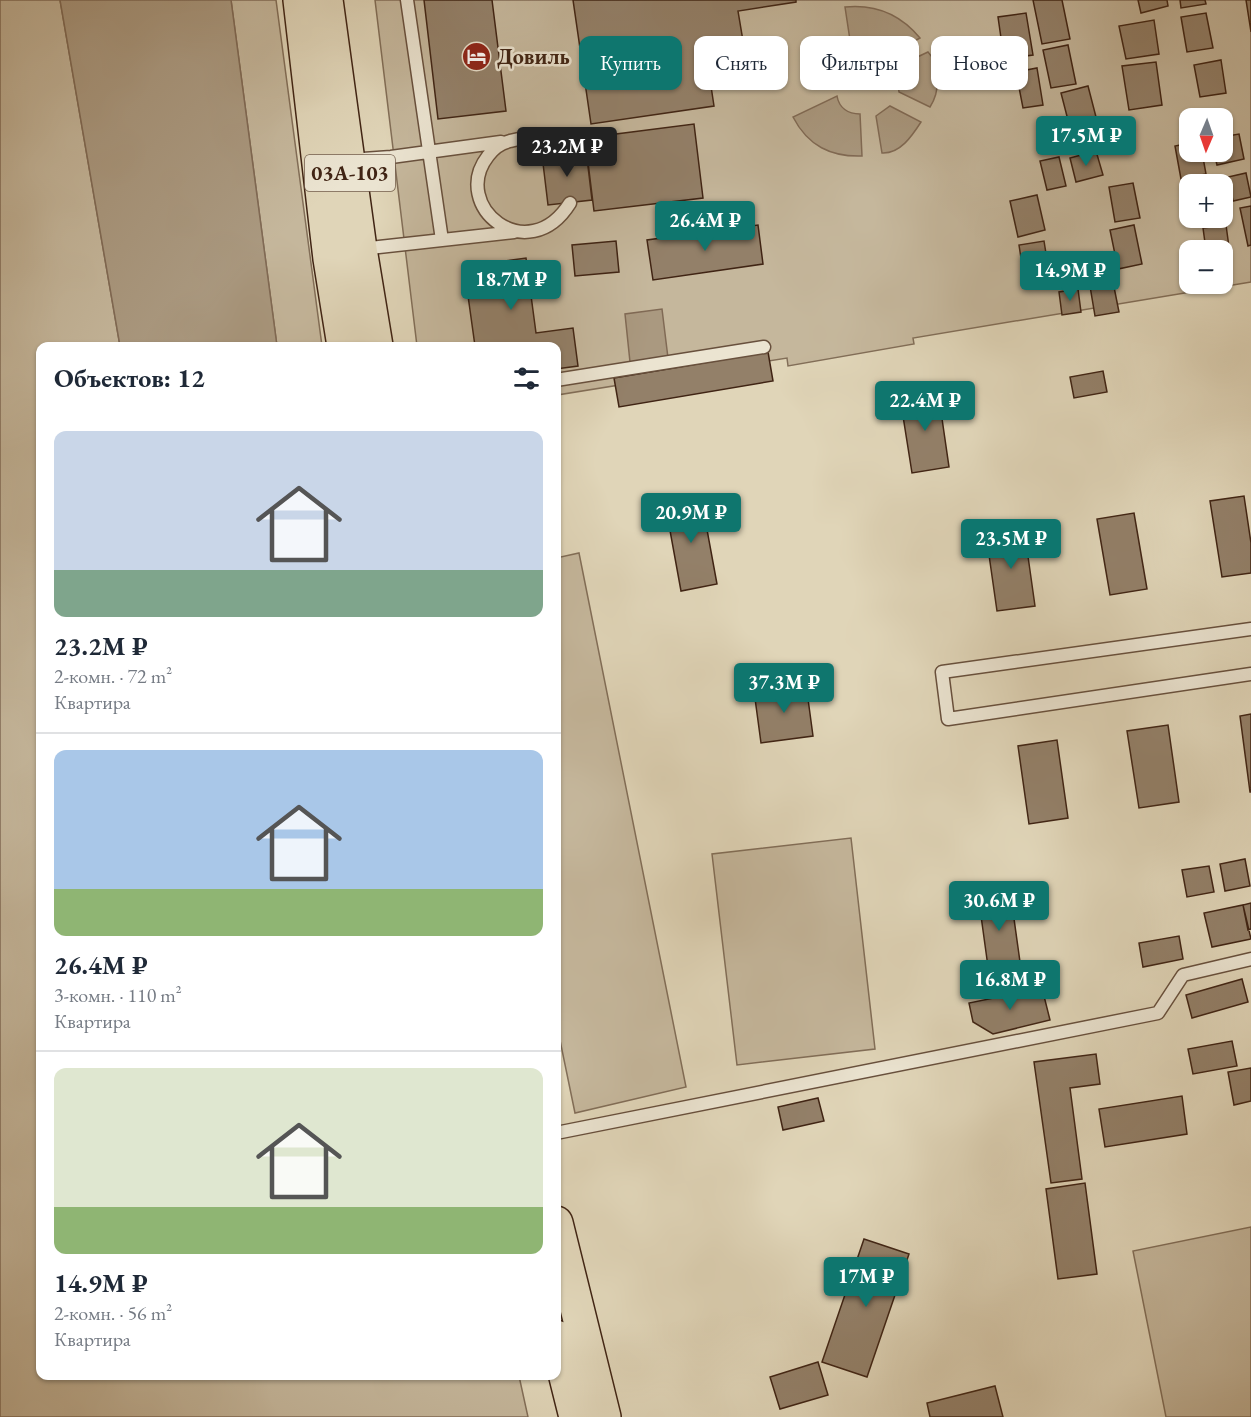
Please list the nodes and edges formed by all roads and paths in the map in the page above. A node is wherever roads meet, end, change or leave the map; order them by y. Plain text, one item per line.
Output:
1 (300, 0) edge
2 (326, 0) edge
3 (407, 0) edge
4 (506, 142) junction
5 (429, 151) junction
6 (561, 153) dead end
7 (348, 160) junction
8 (570, 203) dead end
9 (516, 231) junction
10 (442, 240) junction
11 (360, 249) junction
12 (343, 342) edge
13 (375, 342) edge
14 (764, 347) dead end
15 (561, 379) edge
16 (1251, 629) edge
17 (1251, 674) edge
18 (1251, 959) edge
19 (561, 1132) edge
20 (561, 1243) edge
21 (561, 1357) edge
22 (576, 1417) edge
23 (604, 1417) edge

1 - 12 main road, 03А-103
2 - 7 main road, 03А-103
3 - 5 lane
4 - 5 lane
4 - 6 lane
4 - 9 lane
5 - 7 lane
5 - 10 lane
7 - 11 main road, 03А-103
8 - 9 lane
9 - 10 lane
10 - 11 lane
11 - 13 main road, 03А-103
14 - 15 lane
16 - 17 lane
18 - 19 lane
20 - 23 main road
21 - 22 main road

